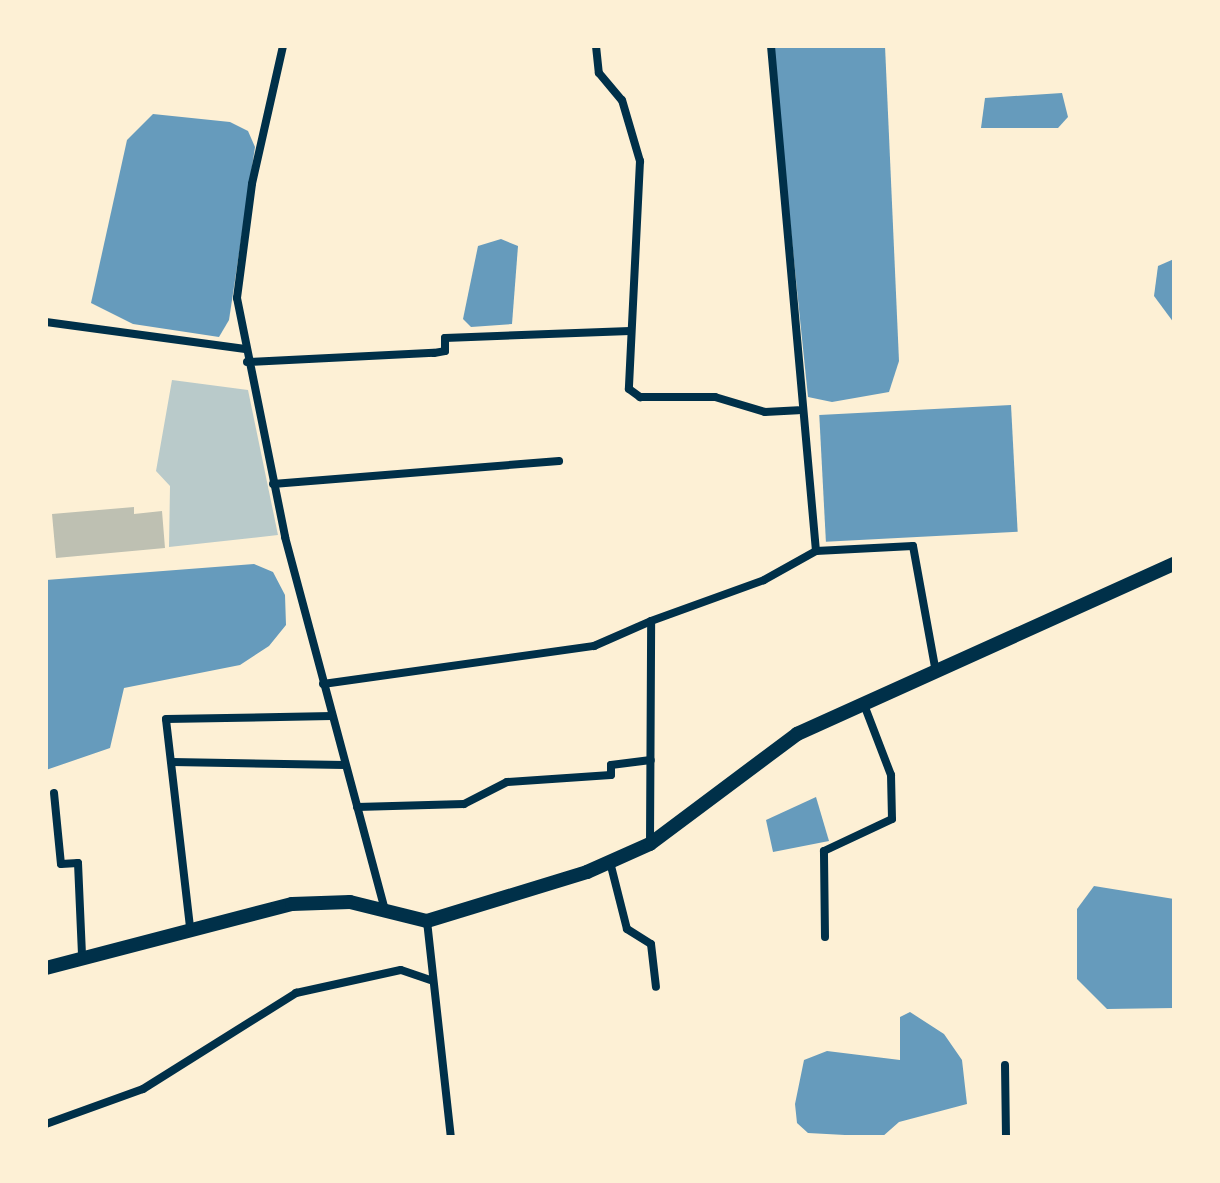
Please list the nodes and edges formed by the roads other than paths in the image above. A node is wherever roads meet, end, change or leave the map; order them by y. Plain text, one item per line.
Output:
1 (283, 46) edge
2 (596, 46) edge
3 (771, 46) edge
4 (46, 322) edge
5 (630, 331) junction
6 (245, 349) junction
7 (247, 362) junction
8 (798, 410) junction
9 (559, 461) dead end
10 (273, 484) junction
11 (816, 551) junction
12 (1174, 564) edge
13 (651, 621) junction
14 (935, 667) junction
15 (323, 684) junction
16 (862, 702) junction
17 (332, 716) junction
18 (651, 760) junction
19 (172, 762) junction
20 (345, 765) junction
21 (54, 793) dead end
22 (357, 807) junction
23 (650, 844) junction
24 (610, 862) junction
25 (387, 916) junction
26 (427, 921) junction
27 (190, 927) junction
28 (825, 937) dead end
29 (82, 955) junction
30 (46, 968) edge
31 (430, 980) junction
32 (656, 987) dead end
33 (1005, 1065) dead end
34 (46, 1124) edge
35 (451, 1137) edge
36 (1006, 1137) edge

1 - 6 street
2 - 5 street
3 - 8 street
4 - 6 street
5 - 7 street
5 - 8 street
6 - 7 street
7 - 10 street
8 - 11 street
9 - 10 street
10 - 15 street
11 - 13 street
11 - 14 street
12 - 14 main road
13 - 15 street
13 - 18 street
14 - 16 main road
15 - 17 street
16 - 23 main road
16 - 28 street
17 - 19 street
17 - 20 street
18 - 22 street
18 - 23 street
19 - 20 street
19 - 27 street
20 - 22 street
21 - 29 street
22 - 25 street
23 - 24 main road
24 - 26 main road
24 - 32 street
25 - 26 main road
25 - 27 main road
26 - 31 street
27 - 29 main road
29 - 30 main road
31 - 34 street
31 - 35 street
33 - 36 street

